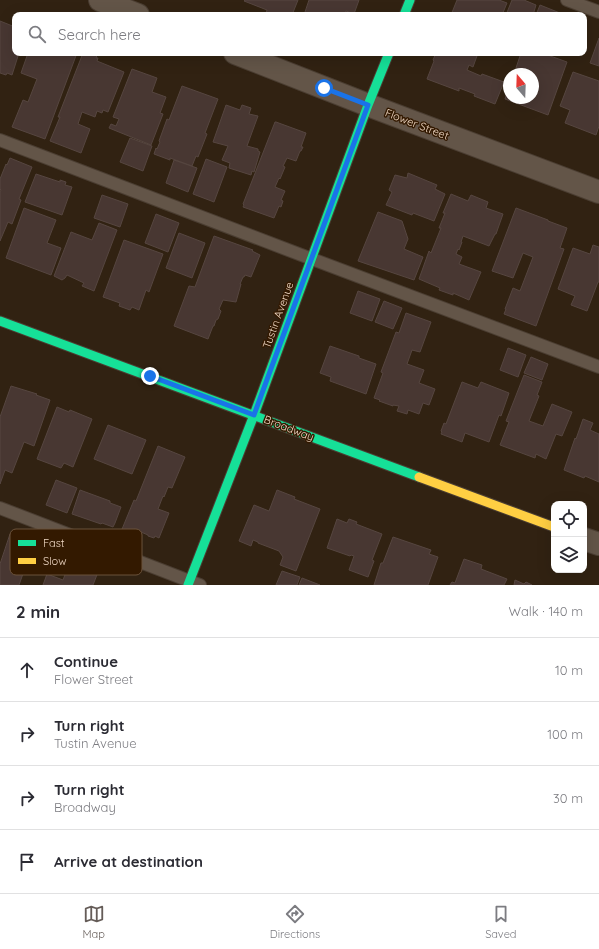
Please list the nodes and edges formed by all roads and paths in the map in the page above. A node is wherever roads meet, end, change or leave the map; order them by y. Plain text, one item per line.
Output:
1 (100, 0) edge
2 (410, 0) edge
3 (567, 0) edge
4 (130, 12) edge
5 (405, 12) edge
6 (599, 12) edge
7 (243, 56) edge
8 (388, 56) edge
9 (368, 105) junction
10 (0, 140) edge
11 (599, 192) edge
12 (312, 259) junction
13 (0, 321) edge
14 (599, 367) edge
15 (254, 415) junction
16 (0, 508) edge
17 (551, 526) edge
18 (53, 529) edge
19 (587, 540) edge
20 (599, 544) edge
21 (142, 564) edge
22 (193, 584) edge

1 - 4 street
2 - 5 street
3 - 6 lane
7 - 9 street, Flower Street
8 - 9 street, Tustin Avenue
9 - 11 street, Flower Street
9 - 12 street, Tustin Avenue
10 - 12 lane
12 - 14 lane
12 - 15 street, Tustin Avenue
13 - 15 street, Broadway
15 - 17 street, Broadway
15 - 22 street, Tustin Avenue
16 - 18 lane
19 - 20 street
21 - 22 lane

